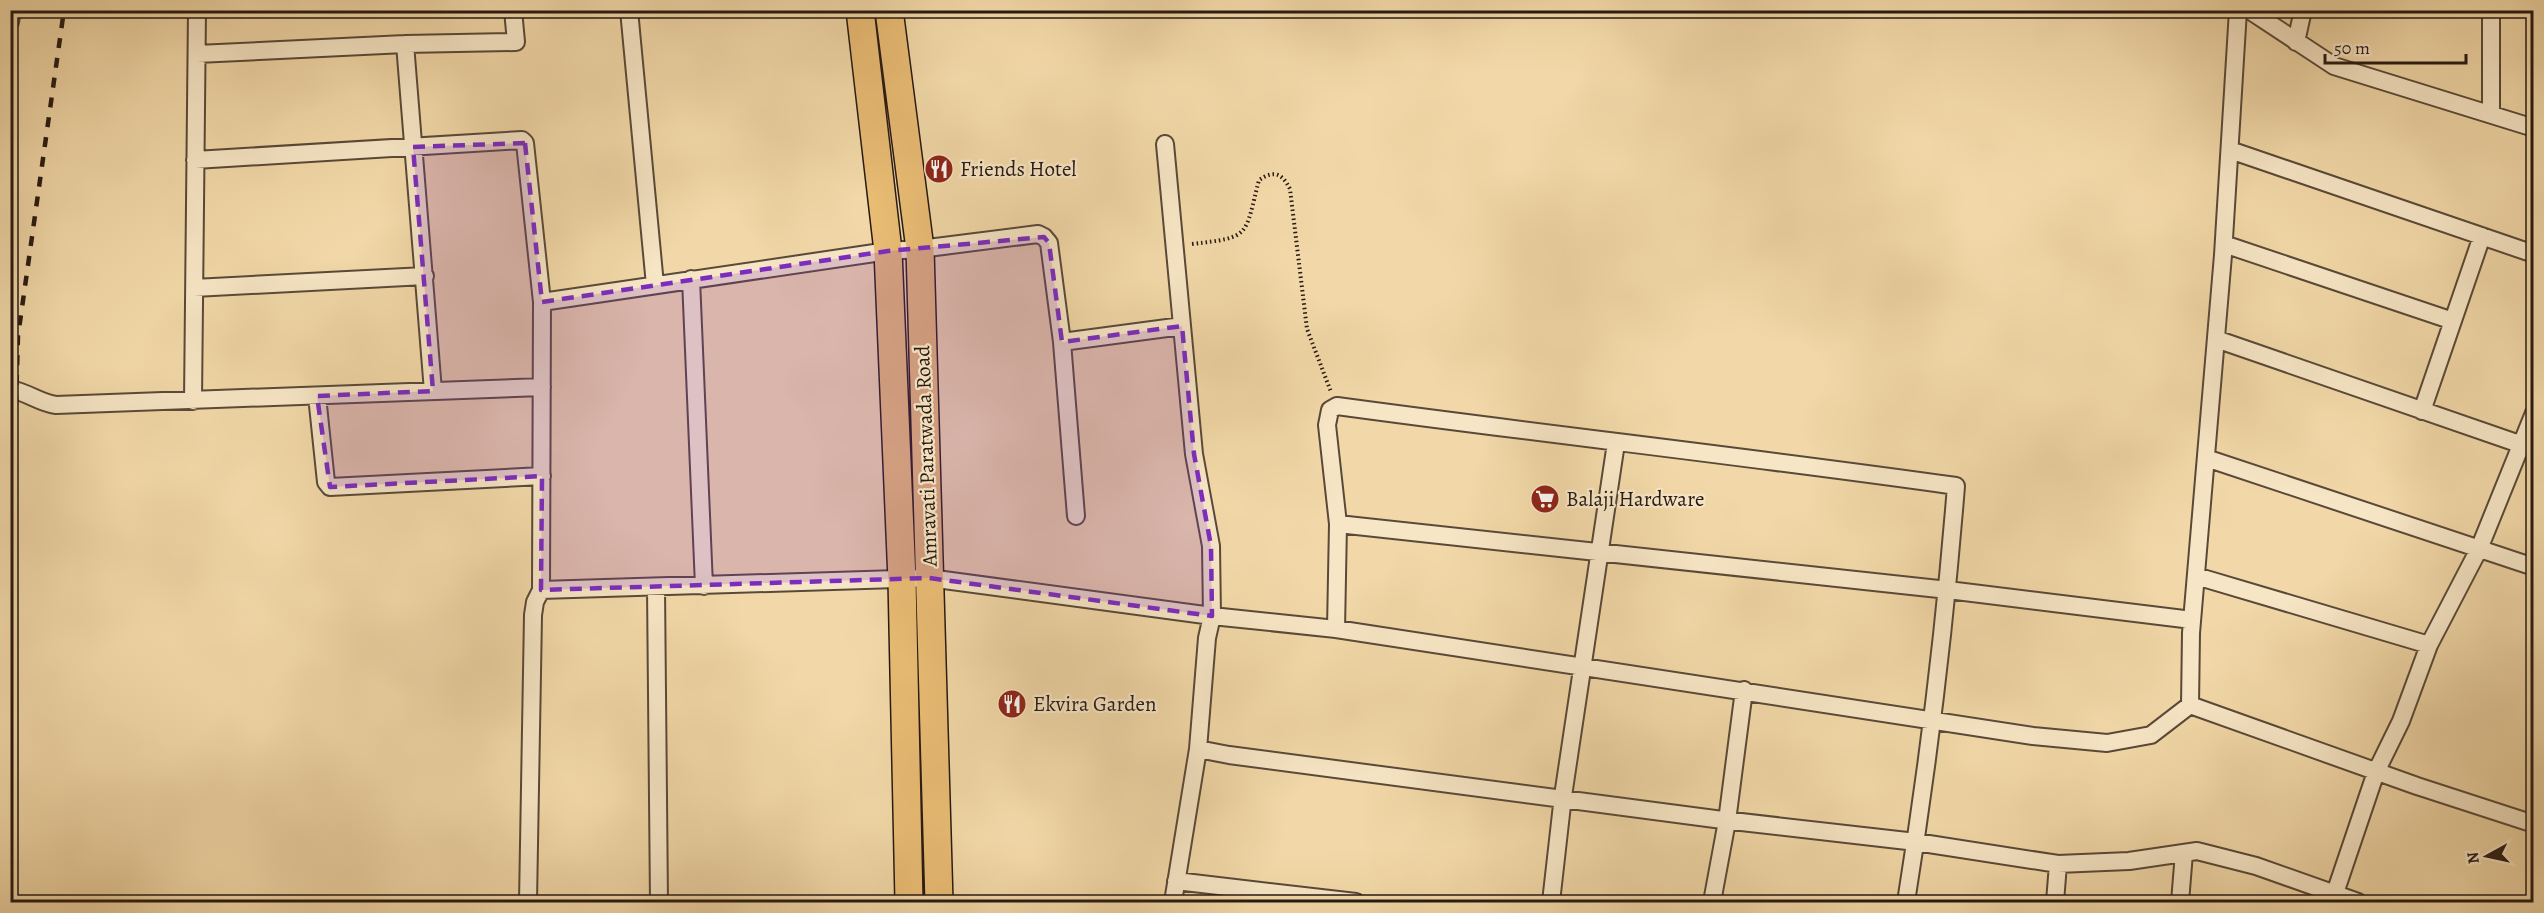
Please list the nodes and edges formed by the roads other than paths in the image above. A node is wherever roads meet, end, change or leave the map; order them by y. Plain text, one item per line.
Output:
1 (12, 10) edge
2 (196, 10) edge
3 (513, 10) edge
4 (629, 10) edge
5 (860, 10) edge
6 (889, 10) edge
7 (2238, 10) edge
8 (2248, 10) edge
9 (2303, 10) edge
10 (2491, 10) edge
11 (10, 22) edge
12 (2296, 42) junction
13 (405, 44) junction
14 (197, 54) junction
15 (2491, 114) junction
16 (2534, 128) edge
17 (1166, 144) dead end
18 (413, 147) junction
19 (2230, 150) junction
20 (195, 160) junction
21 (2482, 236) junction
22 (2224, 244) junction
23 (920, 249) junction
24 (888, 251) junction
25 (2534, 254) edge
26 (425, 276) junction
27 (691, 279) junction
28 (655, 285) junction
29 (194, 288) junction
30 (542, 302) junction
31 (2453, 321) junction
32 (1182, 326) junction
33 (2216, 339) junction
34 (1062, 342) junction
35 (542, 387) junction
36 (10, 389) edge
37 (433, 391) junction
38 (317, 396) junction
39 (193, 401) junction
40 (2422, 411) junction
41 (2534, 413) edge
42 (1616, 443) junction
43 (2528, 447) edge
44 (2206, 458) junction
45 (542, 476) junction
46 (1076, 516) dead end
47 (1338, 524) junction
48 (2479, 549) junction
49 (1599, 552) junction
50 (2534, 567) edge
51 (2196, 576) junction
52 (929, 579) junction
53 (903, 580) junction
54 (704, 586) junction
55 (656, 588) junction
56 (542, 590) junction
57 (1948, 590) junction
58 (1212, 616) junction
59 (2192, 620) junction
60 (1336, 629) junction
61 (2429, 645) junction
62 (1582, 668) junction
63 (1744, 690) junction
64 (2190, 705) junction
65 (1931, 719) junction
66 (1198, 749) junction
67 (2376, 772) junction
68 (1563, 799) junction
69 (1727, 821) junction
70 (2534, 824) edge
71 (1916, 842) junction
72 (2184, 853) junction
73 (2058, 864) junction
74 (1176, 881) junction
75 (2333, 898) edge
76 (528, 903) edge
77 (660, 903) edge
78 (909, 903) edge
79 (939, 903) edge
80 (1173, 903) edge
81 (1356, 903) edge
82 (1551, 903) edge
83 (1712, 903) edge
84 (1906, 903) edge
85 (2055, 903) edge
86 (2180, 903) edge
87 (2358, 903) edge

1 - 11 street
2 - 14 street
3 - 13 street
4 - 28 street
5 - 24 main road, Amravati Paratwada Road
6 - 23 main road, Amravati Paratwada Road
7 - 19 street
8 - 12 street
9 - 12 street
10 - 15 street
12 - 15 street
13 - 14 street
13 - 18 street
14 - 20 street
15 - 16 street
17 - 32 street
18 - 20 street
18 - 26 street
18 - 30 street
19 - 21 street
19 - 22 street
20 - 29 street
21 - 25 street
21 - 31 street
22 - 31 street
22 - 33 street
23 - 24 street
23 - 34 street
23 - 52 main road, Amravati Paratwada Road
24 - 27 street
24 - 53 main road, Amravati Paratwada Road
26 - 29 street
26 - 37 street
27 - 28 street
27 - 54 street
28 - 30 street
29 - 39 street
30 - 35 street
31 - 40 street
32 - 34 street
32 - 58 street
33 - 40 street
33 - 44 street
34 - 46 street
35 - 37 street
35 - 45 street
36 - 39 street
37 - 38 street
38 - 39 street
38 - 45 street
40 - 43 street
41 - 43 street
42 - 47 street
42 - 49 street
42 - 57 street
43 - 48 street
44 - 48 street
44 - 51 street
45 - 56 street
47 - 49 street
47 - 60 street
48 - 50 street
48 - 61 street
49 - 57 street
49 - 62 street
51 - 59 street
51 - 61 street
52 - 53 street
52 - 58 street
52 - 79 main road, Amravati Paratwada Road
53 - 54 street
53 - 78 main road, Amravati Paratwada Road
54 - 55 street
55 - 56 street
55 - 77 street
56 - 76 street
57 - 59 street
57 - 65 street
58 - 60 street
58 - 66 street
59 - 64 street
60 - 62 street
61 - 67 street
62 - 63 street
62 - 68 street
63 - 65 street
63 - 69 street
64 - 65 street
64 - 67 street
65 - 71 street
66 - 68 street
66 - 74 street
67 - 70 street
67 - 75 street
68 - 69 street
68 - 82 street
69 - 71 street
69 - 83 street
71 - 73 street
71 - 84 street
72 - 73 street
72 - 75 street
72 - 86 street
73 - 85 street
74 - 80 street
74 - 81 street
75 - 87 street

